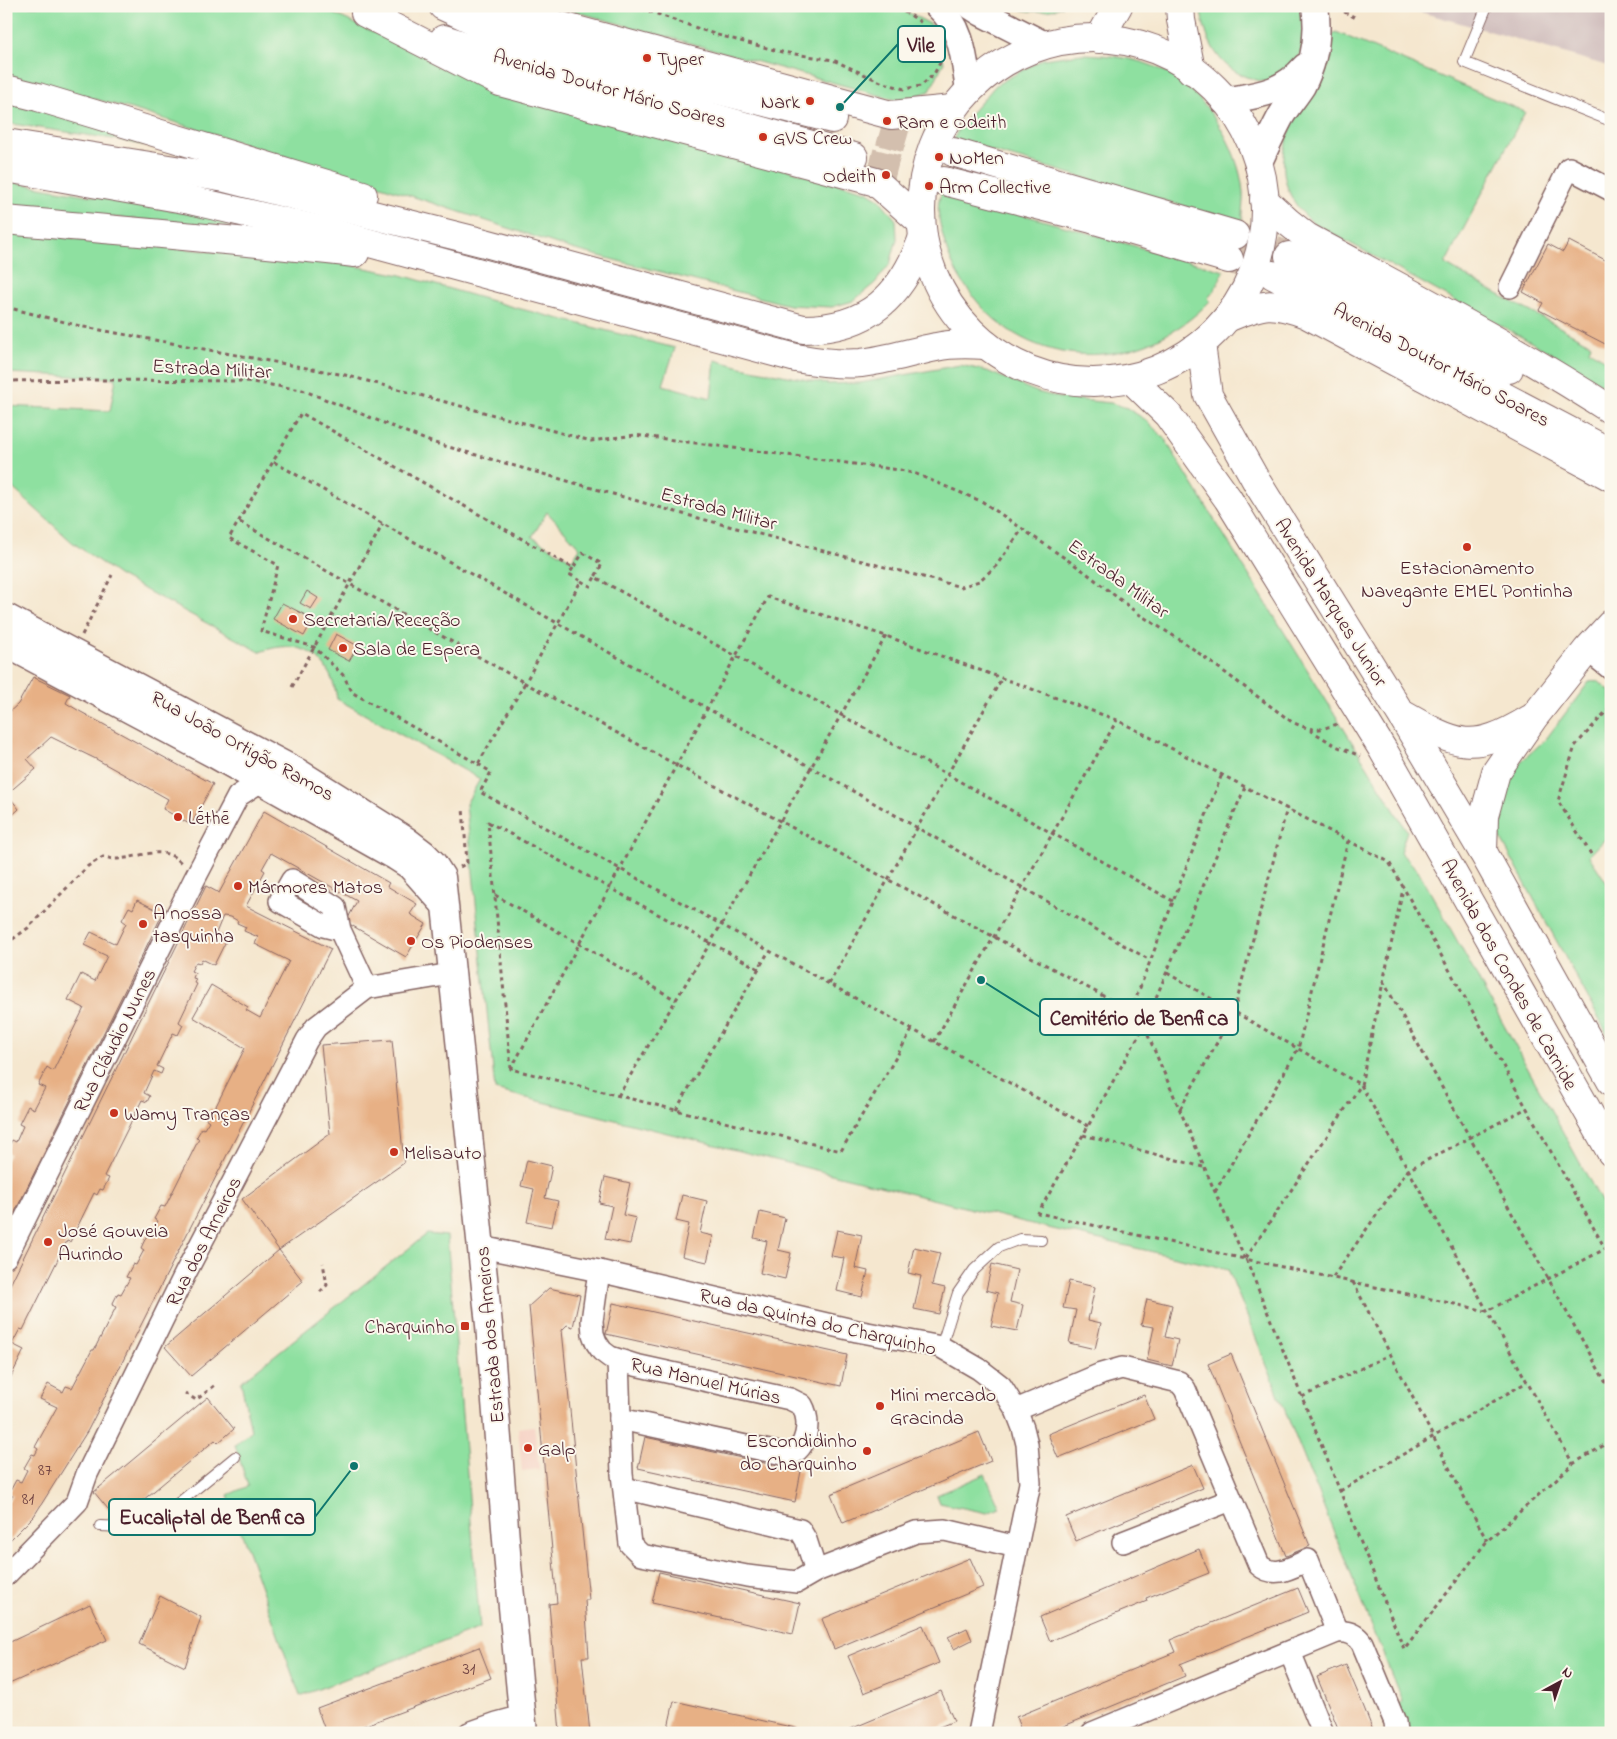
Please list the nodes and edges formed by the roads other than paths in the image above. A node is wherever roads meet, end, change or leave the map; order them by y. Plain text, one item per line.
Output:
1 (443, 6) edge
2 (487, 6) edge
3 (971, 6) edge
4 (1118, 6) edge
5 (1180, 6) edge
6 (1315, 6) edge
7 (1487, 6) edge
8 (358, 10) edge
9 (933, 17) edge
10 (1099, 39) junction
11 (1045, 45) junction
12 (1312, 59) junction
13 (1191, 70) junction
14 (6, 89) edge
15 (961, 100) junction
16 (1224, 100) junction
17 (1611, 121) edge
18 (880, 131) tunnel mouth
19 (6, 143) edge
20 (953, 152) tunnel mouth
21 (870, 162) tunnel mouth
22 (1258, 164) junction
23 (6, 168) edge
24 (944, 181) tunnel mouth
25 (1611, 190) edge
26 (1264, 200) junction
27 (6, 220) edge
28 (922, 230) junction
29 (485, 243) junction
30 (470, 270) junction
31 (1510, 287) dead end
32 (1227, 318) junction
33 (1200, 344) junction
34 (986, 345) junction
35 (1130, 378) junction
36 (1611, 410) edge
37 (1611, 421) edge
38 (1611, 453) edge
39 (1611, 477) edge
40 (6, 617) edge
41 (1611, 624) edge
42 (6, 644) edge
43 (1587, 650) junction
44 (1611, 669) edge
45 (1401, 714) junction
46 (1534, 718) junction
47 (286, 766) junction
48 (261, 781) junction
49 (1410, 797) joint
50 (1483, 852) junction
51 (445, 905) junction
52 (340, 930) dead end
53 (451, 974) junction
54 (367, 988) junction
55 (1611, 1081) edge
56 (1611, 1152) edge
57 (1041, 1240) dead end
58 (481, 1247) junction
59 (6, 1257) edge
60 (598, 1271) junction
61 (941, 1347) junction
62 (618, 1360) junction
63 (1016, 1410) junction
64 (620, 1419) junction
65 (235, 1457) dead end
66 (624, 1488) junction
67 (1231, 1500) junction
68 (100, 1526) dead end
69 (1123, 1542) dead end
70 (1017, 1547) junction
71 (816, 1571) junction
72 (6, 1575) edge
73 (1337, 1632) junction
74 (1290, 1652) junction
75 (524, 1724) edge
76 (469, 1733) edge
77 (979, 1733) edge
78 (1092, 1733) edge
79 (1323, 1733) edge
80 (1396, 1733) edge

1 - 18 main road, Avenida Doutor Mário Soares
2 - 15 main road
3 - 11 street
4 - 10 main road
5 - 13 main road
6 - 12 street
7 - 17 lane
8 - 21 main road, Avenida Doutor Mário Soares
8 - 28 main road
9 - 15 street
10 - 11 main road
10 - 13 main road
11 - 15 main road
12 - 16 street
12 - 22 street
13 - 16 main road
14 - 29 main road
15 - 28 main road
16 - 22 main road
19 - 29 main road
20 - 24 main road
22 - 26 main road
23 - 30 main road
25 - 31 street
26 - 32 main road
26 - 36 main road
27 - 30 main road
28 - 29 main road
28 - 34 main road
30 - 34 main road
32 - 33 main road
32 - 39 main road
33 - 35 main road
33 - 45 main road, Avenida Marques Junior
34 - 35 main road
35 - 49 main road, Avenida Marques Junior
37 - 38 main road, Avenida Doutor Mário Soares
40 - 47 street, Rua João Ortigão Ramos
41 - 43 main road
42 - 48 street, Rua João Ortigão Ramos
43 - 44 street
43 - 46 main road
45 - 46 main road
45 - 50 main road, Avenida Marques Junior
46 - 50 main road
47 - 48 lane
47 - 51 street, Rua João Ortigão Ramos
48 - 51 street, Rua João Ortigão Ramos
48 - 59 street, Rua Cláudio Nunes
49 - 56 main road, Avenida dos Condes de Carnide
50 - 55 main road, Avenida dos Condes de Carnide
51 - 53 street, Estrada dos Arneiros
52 - 54 street
53 - 54 street, Rua dos Arneiros
53 - 58 street, Estrada dos Arneiros
54 - 72 street, Rua dos Arneiros
57 - 61 lane
58 - 60 street, Rua da Quinta do Charquinho
58 - 75 street, Estrada dos Arneiros
60 - 61 street, Rua da Quinta do Charquinho
60 - 62 street, Rua Manuel Múrias
61 - 63 street, Rua da Quinta do Charquinho
62 - 64 street, Rua Manuel Múrias
62 - 64 street, Rua Manuel Múrias
63 - 67 street
63 - 70 street, Rua da Quinta do Charquinho
64 - 66 street, Rua Manuel Múrias
65 - 68 lane
66 - 71 street
66 - 71 street, Rua Manuel Múrias
67 - 69 street
67 - 73 street
70 - 71 street, Rua Manuel Múrias
70 - 77 street, Rua da Quinta do Charquinho
73 - 74 street
73 - 80 street
74 - 78 street
74 - 79 street
75 - 76 street

